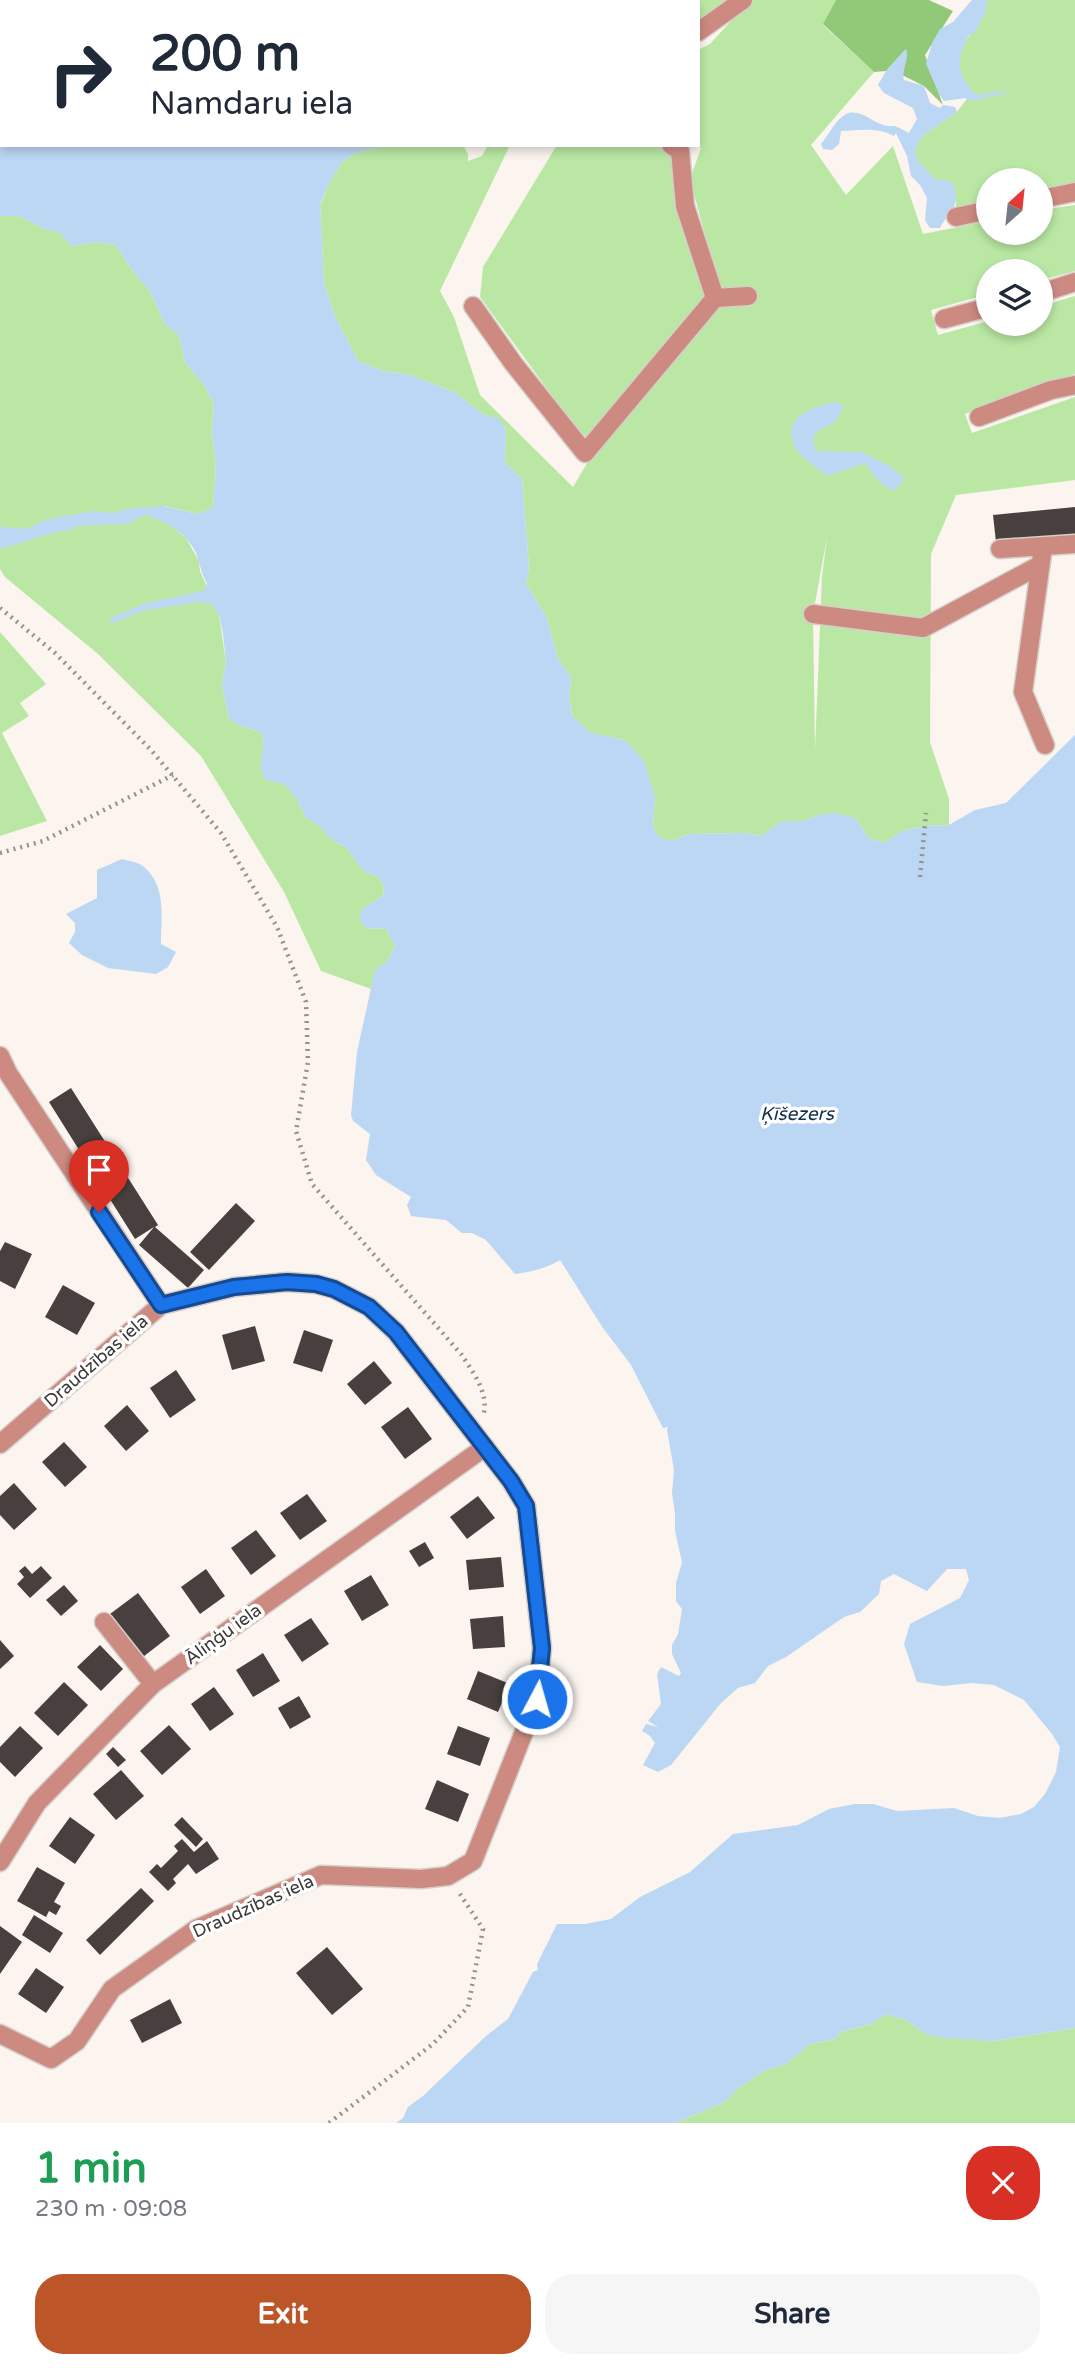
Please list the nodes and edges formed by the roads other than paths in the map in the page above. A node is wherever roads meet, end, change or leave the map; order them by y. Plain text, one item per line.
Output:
1 (743, 0) edge
2 (700, 31) edge
3 (674, 147) edge
4 (1075, 192) edge
5 (1054, 196) edge
6 (976, 213) edge
7 (956, 217) dead end
8 (1075, 282) edge
9 (1053, 289) edge
10 (748, 296) dead end
11 (715, 298) junction
12 (473, 306) dead end
13 (976, 310) edge
14 (944, 319) dead end
15 (1075, 385) edge
16 (979, 417) dead end
17 (1075, 544) edge
18 (1000, 549) dead end
19 (1041, 556) junction
20 (813, 614) dead end
21 (1045, 745) dead end
22 (0, 1056) edge
23 (161, 1305) junction
24 (481, 1441) junction
25 (0, 1444) edge
26 (104, 1622) dead end
27 (153, 1684) junction
28 (0, 1862) edge
29 (0, 2034) edge

1 - 2 street
3 - 11 street
4 - 5 street
6 - 7 street
8 - 9 street
10 - 11 street
11 - 12 street
13 - 14 street
15 - 16 street
17 - 19 street
18 - 19 street
19 - 20 street
19 - 21 street
22 - 23 street
23 - 24 street, Draudzības iela
23 - 25 street, Draudzības iela
24 - 27 street, Āliņģu iela
24 - 29 street, Draudzības iela
26 - 27 street
27 - 28 street, Āliņģu iela

